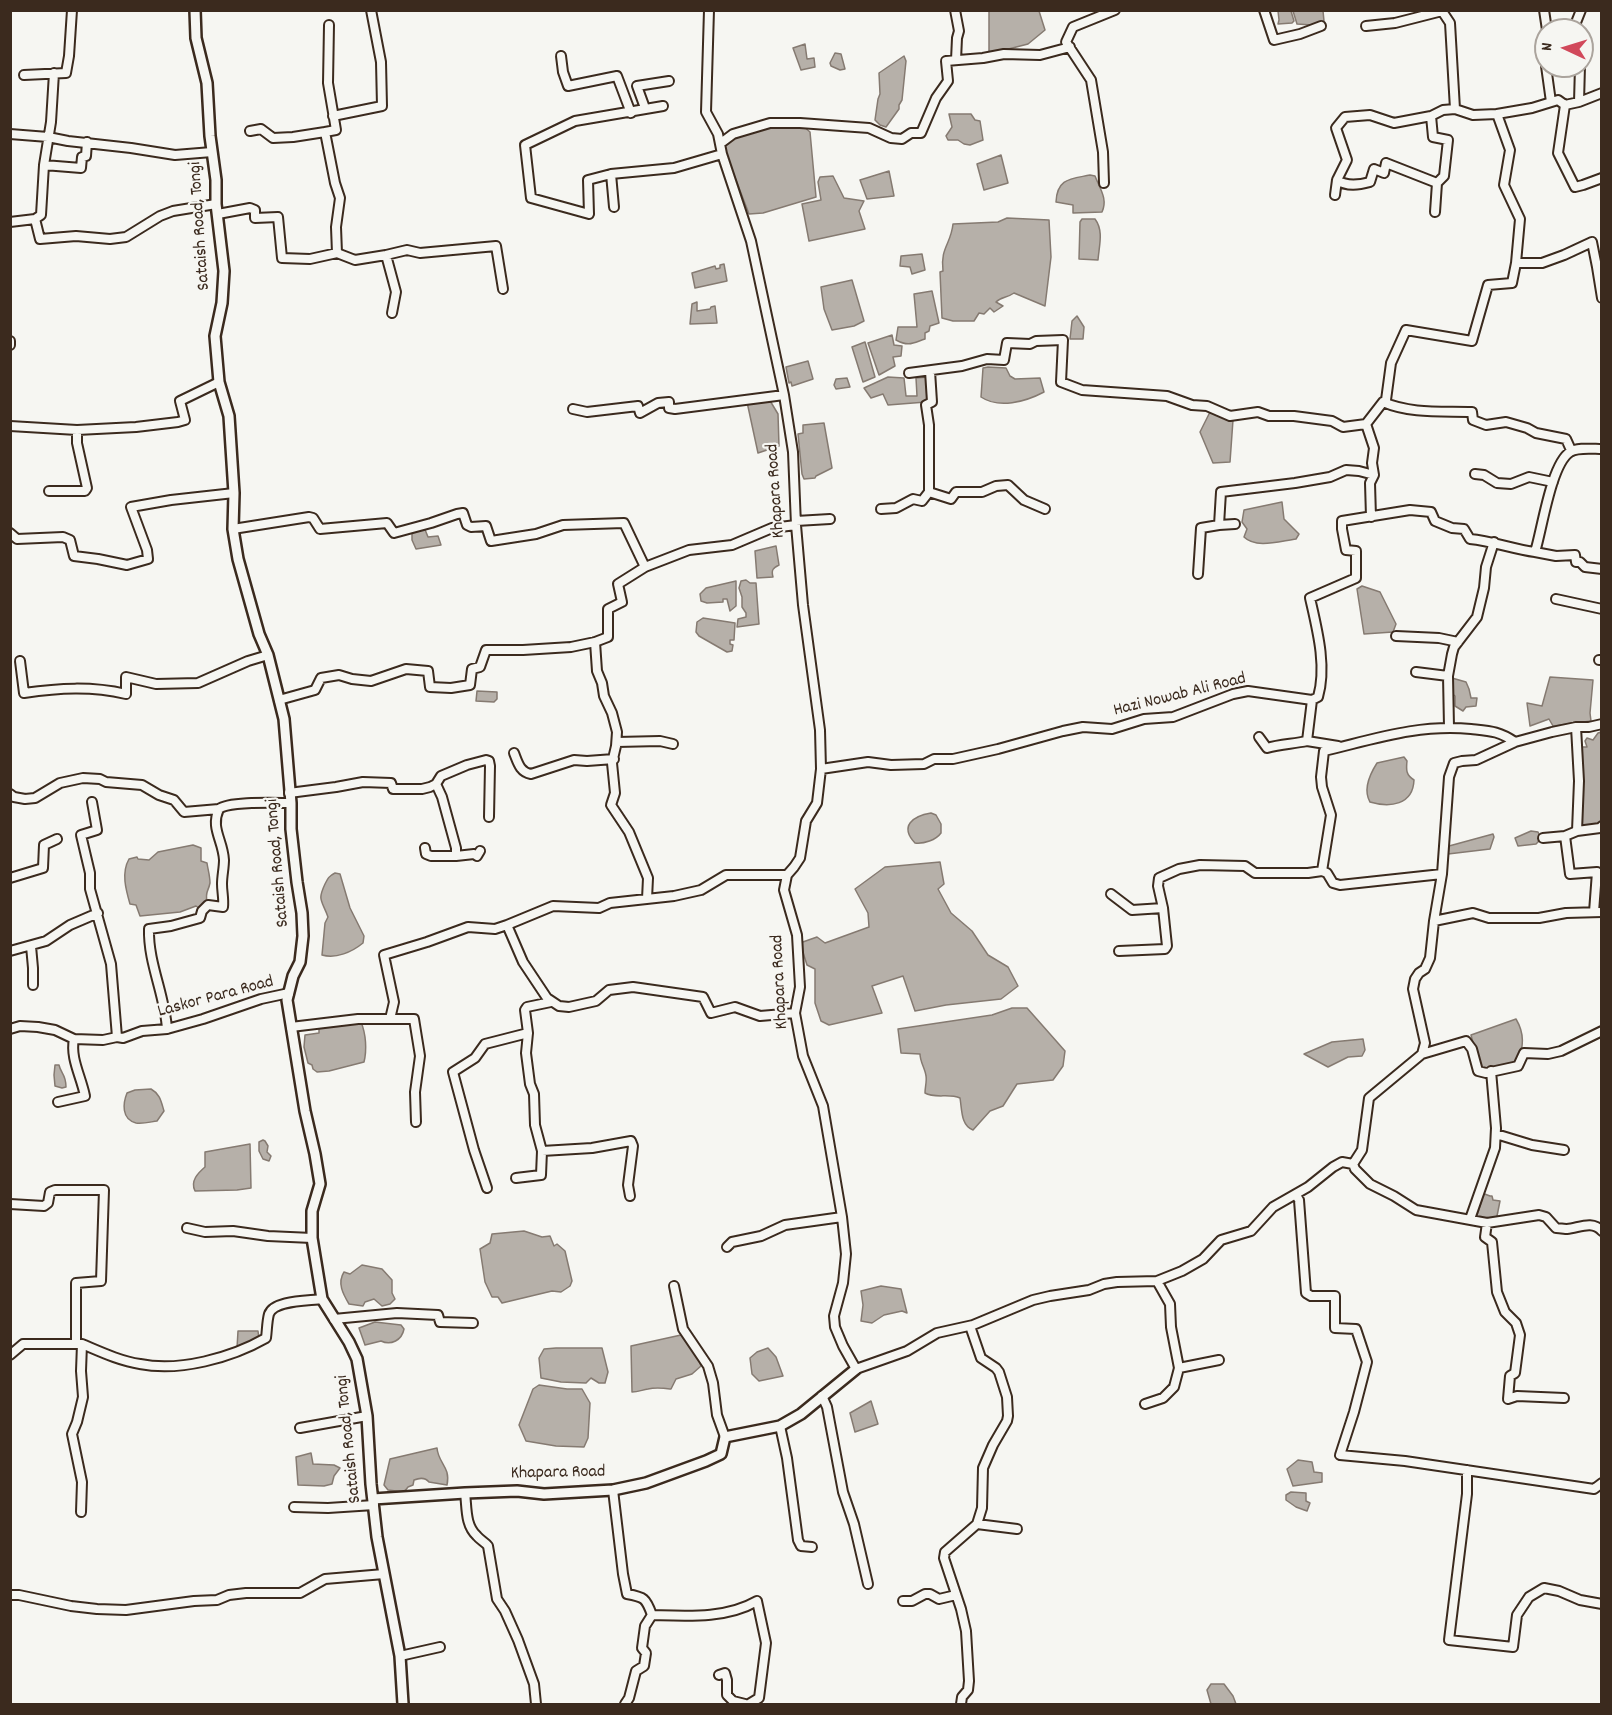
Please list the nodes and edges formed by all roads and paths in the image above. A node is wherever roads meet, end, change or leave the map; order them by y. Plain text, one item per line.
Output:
1 (72, 10) edge
2 (195, 10) edge
3 (371, 10) edge
4 (709, 10) edge
5 (955, 10) edge
6 (1115, 10) edge
7 (1264, 10) edge
8 (1443, 11) edge
9 (329, 25) dead end
10 (1321, 26) dead end
11 (1366, 26) dead end
12 (1070, 47) junction
13 (561, 57) dead end
14 (956, 60) junction
15 (54, 73) junction
16 (24, 75) dead end
17 (1548, 78) edge
18 (1580, 78) edge
19 (669, 81) dead end
20 (1602, 93) edge
21 (1551, 102) junction
22 (1579, 102) junction
23 (1565, 105) junction
24 (663, 106) dead end
25 (645, 108) junction
26 (1455, 109) junction
27 (631, 113) junction
28 (1497, 114) junction
29 (333, 116) junction
30 (1431, 116) junction
31 (250, 131) dead end
32 (325, 132) junction
33 (10, 134) edge
34 (48, 137) junction
35 (87, 142) junction
36 (721, 143) junction
37 (212, 152) junction
38 (722, 154) junction
39 (44, 165) junction
40 (611, 174) junction
41 (1602, 178) edge
42 (1337, 180) junction
43 (1104, 183) dead end
44 (1437, 183) junction
45 (1335, 195) dead end
46 (614, 207) dead end
47 (217, 209) junction
48 (1435, 212) dead end
49 (35, 219) junction
50 (10, 222) edge
51 (338, 253) junction
52 (386, 255) junction
53 (1516, 263) junction
54 (1599, 266) edge
55 (503, 289) dead end
56 (1602, 298) edge
57 (392, 313) dead end
58 (930, 371) junction
59 (909, 374) dead end
60 (219, 382) junction
61 (784, 395) junction
62 (1383, 402) junction
63 (573, 409) dead end
64 (1366, 424) junction
65 (10, 426) edge
66 (77, 430) junction
67 (1602, 449) edge
68 (1571, 450) junction
69 (1475, 474) dead end
70 (1374, 475) junction
71 (1553, 482) junction
72 (49, 491) dead end
73 (929, 492) junction
74 (234, 493) junction
75 (881, 509) dead end
76 (1045, 509) dead end
77 (1371, 517) junction
78 (830, 519) dead end
79 (796, 523) junction
80 (1235, 524) dead end
81 (1219, 525) junction
82 (233, 529) junction
83 (10, 532) edge
84 (1494, 543) junction
85 (1535, 552) junction
86 (645, 567) junction
87 (1602, 569) edge
88 (1198, 574) dead end
89 (1556, 599) dead end
90 (1602, 609) edge
91 (1396, 636) dead end
92 (596, 642) junction
93 (1458, 642) junction
94 (268, 655) junction
95 (20, 661) dead end
96 (1416, 672) dead end
97 (1448, 676) junction
98 (279, 700) junction
99 (1312, 700) junction
100 (1602, 724) edge
101 (1449, 727) junction
102 (1576, 727) junction
103 (1259, 736) dead end
104 (1307, 741) junction
105 (1515, 742) junction
106 (673, 744) dead end
107 (616, 746) junction
108 (1342, 747) junction
109 (514, 753) dead end
110 (614, 759) junction
111 (821, 769) junction
112 (436, 784) junction
113 (289, 793) junction
114 (10, 794) edge
115 (92, 802) dead end
116 (291, 803) junction
117 (219, 809) junction
118 (489, 817) dead end
119 (1602, 826) edge
120 (1577, 831) junction
121 (1565, 836) junction
122 (1543, 838) dead end
123 (57, 839) dead end
124 (425, 848) dead end
125 (480, 851) dead end
126 (456, 856) junction
127 (1322, 871) junction
128 (1442, 874) junction
129 (787, 875) junction
130 (10, 878) edge
131 (1111, 894) dead end
132 (647, 899) junction
133 (1162, 909) junction
134 (1598, 912) edge
135 (98, 913) junction
136 (1434, 921) junction
137 (507, 925) junction
138 (31, 946) junction
139 (10, 951) edge
140 (1119, 951) dead end
141 (33, 986) dead end
142 (289, 993) junction
143 (551, 1002) junction
144 (795, 1014) junction
145 (390, 1019) junction
146 (291, 1027) junction
147 (10, 1029) edge
148 (167, 1029) junction
149 (1602, 1031) edge
150 (528, 1033) junction
151 (117, 1037) junction
152 (74, 1039) junction
153 (1422, 1054) junction
154 (1491, 1071) junction
155 (58, 1102) dead end
156 (416, 1122) dead end
157 (1496, 1134) junction
158 (1564, 1150) dead end
159 (542, 1151) junction
160 (1353, 1164) junction
161 (516, 1178) dead end
162 (487, 1188) dead end
163 (1296, 1195) junction
164 (630, 1196) dead end
165 (10, 1204) edge
166 (842, 1217) junction
167 (1470, 1220) junction
168 (1487, 1222) junction
169 (187, 1228) dead end
170 (1602, 1231) edge
171 (312, 1238) junction
172 (727, 1247) dead end
173 (1157, 1281) junction
174 (674, 1286) dead end
175 (322, 1299) junction
176 (334, 1320) junction
177 (473, 1323) dead end
178 (970, 1326) junction
179 (79, 1344) junction
180 (10, 1355) edge
181 (1219, 1360) dead end
182 (1179, 1368) junction
183 (856, 1369) junction
184 (822, 1396) junction
185 (1564, 1398) dead end
186 (1145, 1404) dead end
187 (367, 1416) junction
188 (780, 1426) junction
189 (300, 1428) dead end
190 (725, 1437) junction
191 (1467, 1470) junction
192 (1602, 1483) edge
193 (613, 1490) junction
194 (465, 1493) junction
195 (373, 1502) junction
196 (294, 1507) dead end
197 (81, 1512) dead end
198 (977, 1524) junction
199 (1017, 1529) dead end
200 (812, 1547) dead end
201 (384, 1574) junction
202 (868, 1584) dead end
203 (10, 1595) edge
204 (956, 1595) junction
205 (903, 1601) dead end
206 (1602, 1604) edge
207 (652, 1615) junction
208 (440, 1647) dead end
209 (400, 1656) junction
210 (719, 1675) dead end
211 (404, 1704) edge
212 (536, 1704) edge
213 (625, 1704) edge
214 (747, 1704) edge
215 (961, 1704) edge

1 - 15 street
2 - 37 street, Sataish Road, Tongi
3 - 29 street
4 - 36 street, Khapara Road
5 - 14 street
6 - 12 street
7 - 10 street
8 - 11 street
8 - 26 street
9 - 29 street
12 - 14 street
12 - 43 street
13 - 27 street
14 - 36 street
15 - 16 street
15 - 34 street
17 - 21 street
18 - 22 street
19 - 25 street
20 - 22 street
21 - 23 street
21 - 28 street
22 - 23 street
23 - 41 street
24 - 25 street
25 - 27 street
26 - 28 street
26 - 30 street
27 - 40 street
28 - 53 street
29 - 32 street
30 - 42 street
30 - 44 street
31 - 32 street
32 - 51 street
33 - 34 street
34 - 35 street
34 - 39 street
35 - 37 street
35 - 39 street
36 - 38 street, Khapara Road
37 - 47 street, Sataish Road, Tongi
38 - 40 street
38 - 61 street, Khapara Road
39 - 49 street
40 - 46 street
42 - 44 street
42 - 45 street
44 - 48 street
47 - 49 street
47 - 51 street
47 - 60 street, Sataish Road, Tongi
49 - 50 street
51 - 52 street
52 - 55 street
52 - 57 street
53 - 54 street
53 - 62 street
54 - 56 street
58 - 59 street
58 - 64 street
58 - 73 street
60 - 66 street
60 - 74 street, Sataish Road, Tongi
61 - 63 street
61 - 79 street, Khapara Road
62 - 64 street
62 - 68 street
64 - 70 street
65 - 66 street
66 - 72 street
67 - 68 street
68 - 71 street
69 - 71 street
70 - 77 street
70 - 81 street
71 - 85 street
73 - 75 street
73 - 76 street
74 - 82 street, Sataish Road, Tongi
74 - 83 street
77 - 84 street
77 - 99 street
78 - 79 street
79 - 86 street
79 - 111 street, Khapara Road
80 - 81 street
81 - 88 street
82 - 86 street
82 - 94 street, Sataish Road, Tongi
84 - 85 street
84 - 93 street
85 - 87 street
86 - 92 street
89 - 90 street
91 - 93 street
92 - 98 street
92 - 107 street
93 - 97 street
94 - 95 street
94 - 98 street, Sataish Road, Tongi
96 - 97 street
97 - 101 street
98 - 113 street, Sataish Road, Tongi
99 - 104 street
99 - 111 street, Hazi Nowab Ali Road
100 - 102 street
101 - 105 street
101 - 108 street
102 - 105 street
102 - 120 street
103 - 104 street
104 - 108 street
105 - 128 street
106 - 107 street
107 - 110 street
108 - 127 street
109 - 110 street
110 - 132 street
111 - 129 street, Khapara Road
112 - 113 street
112 - 118 street
112 - 126 street
113 - 116 street, Sataish Road, Tongi
114 - 117 street
115 - 135 street
116 - 117 street
116 - 142 street, Sataish Road, Tongi
117 - 148 street
119 - 120 street
120 - 121 street
121 - 122 street
121 - 134 street
123 - 130 street
124 - 126 street
125 - 126 street
127 - 128 street
127 - 133 street
128 - 136 street
129 - 132 street
129 - 144 street, Khapara Road
131 - 133 street
132 - 137 street
133 - 140 street
134 - 136 street
135 - 138 street
135 - 151 street
136 - 153 street
137 - 143 street
137 - 145 street
138 - 139 street
138 - 141 street
142 - 146 street, Sataish Road, Tongi
142 - 148 street, Laskor Para Road
143 - 144 street
143 - 150 street
144 - 166 street, Khapara Road
145 - 146 street
145 - 156 street
146 - 171 street, Sataish Road, Tongi
147 - 152 street, Laskor Para Road
148 - 151 street, Laskor Para Road
149 - 154 street
150 - 159 street
150 - 162 street
151 - 152 street, Laskor Para Road
152 - 155 street
153 - 154 street
153 - 160 street
154 - 157 street
157 - 158 street
157 - 167 street
159 - 161 street
159 - 164 street
160 - 163 street
160 - 167 street
163 - 173 street
163 - 191 street
165 - 179 street
166 - 172 street
166 - 183 street, Khapara Road
167 - 168 street
168 - 170 street
168 - 185 street
169 - 171 street
171 - 175 street, Sataish Road, Tongi
173 - 178 street
173 - 182 street
174 - 190 street
175 - 176 street, Sataish Road, Tongi
175 - 179 street
176 - 177 street
176 - 187 street, Sataish Road, Tongi
178 - 183 street
178 - 198 street
179 - 180 street
179 - 197 street
181 - 182 street
182 - 186 street
183 - 184 street
184 - 188 street
184 - 202 street
187 - 189 street
187 - 195 street, Sataish Road, Tongi
188 - 190 street
188 - 200 street
190 - 193 street, Khapara Road
191 - 192 street
191 - 206 street
193 - 194 street, Khapara Road
193 - 207 street
194 - 195 street, Khapara Road
194 - 212 street
195 - 196 street
195 - 201 street, Sataish Road, Tongi
198 - 199 street
198 - 204 street
201 - 203 street
201 - 209 street, Sataish Road, Tongi
204 - 205 street
204 - 215 street
207 - 213 street
207 - 214 street
208 - 209 street
209 - 211 street, Sataish Road, Tongi
210 - 214 street

